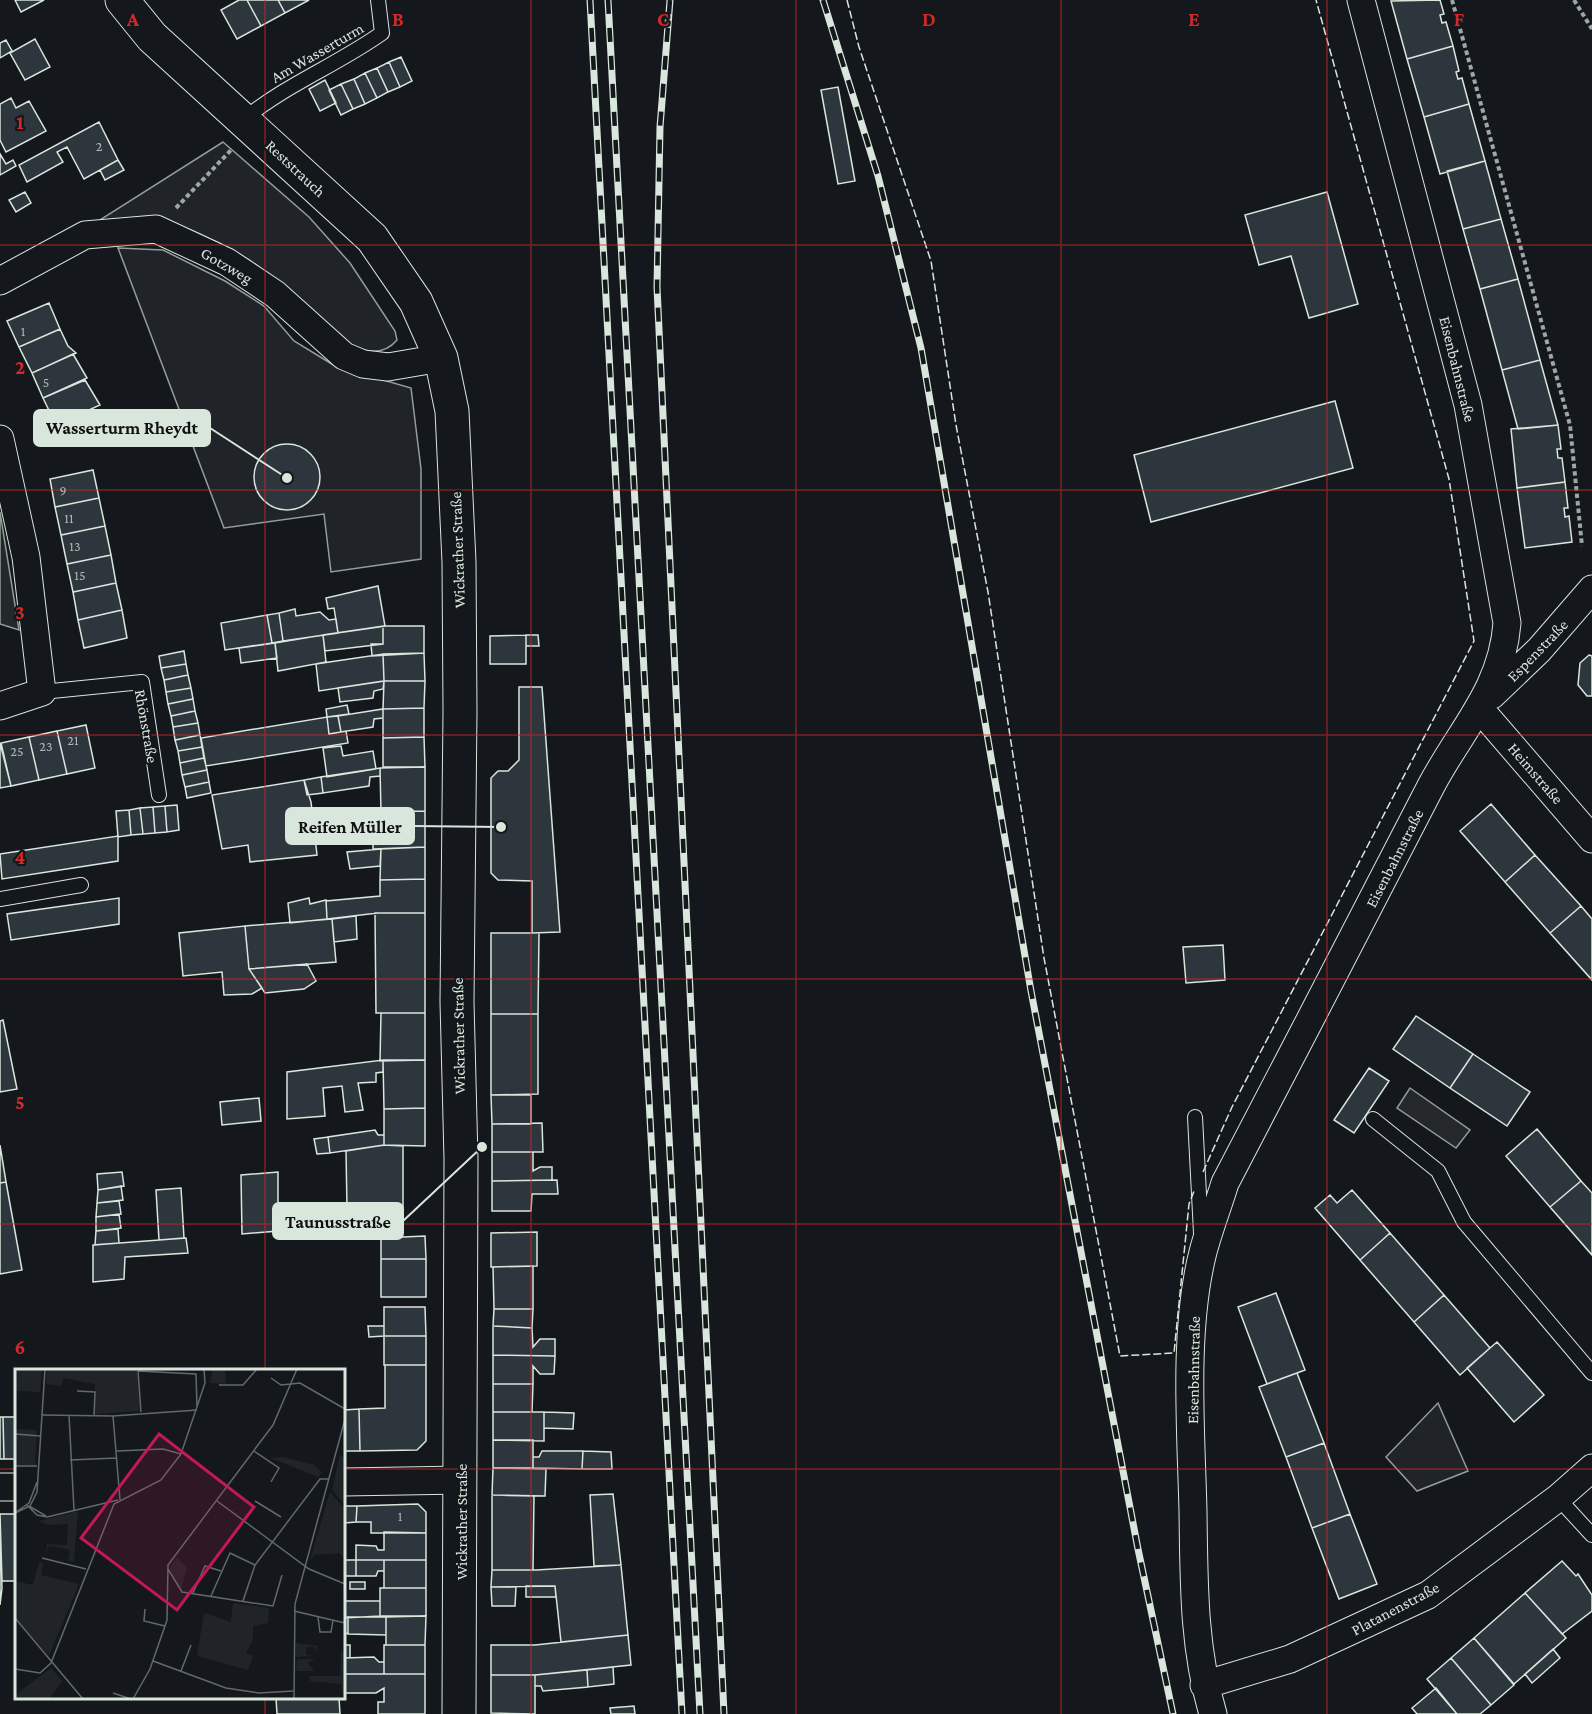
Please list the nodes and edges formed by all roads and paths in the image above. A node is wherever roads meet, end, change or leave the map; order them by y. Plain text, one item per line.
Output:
1 (122, 0) edge
2 (378, 0) edge
3 (1361, 0) edge
4 (1452, 0) edge
5 (1574, 0) edge
6 (1592, 29) edge
7 (247, 124) junction
8 (156, 228) junction
9 (0, 281) edge
10 (441, 358) junction
11 (0, 439) edge
12 (1582, 546) dead end
13 (1592, 589) edge
14 (42, 692) junction
15 (0, 706) edge
16 (1479, 708) junction
17 (159, 795) dead end
18 (1592, 839) edge
19 (81, 885) dead end
20 (0, 899) edge
21 (1195, 1117) dead end
22 (1373, 1119) dead end
23 (1203, 1253) junction
24 (1592, 1374) edge
25 (1592, 1468) edge
26 (462, 1480) junction
27 (345, 1482) edge
28 (1558, 1498) junction
29 (1592, 1535) edge
30 (1204, 1685) junction
31 (459, 1714) edge
32 (1213, 1714) edge

1 - 7 main road, Reststrauch
2 - 7 lane, Am Wasserturm
3 - 16 street, Eisenbahnstraße
4 - 12 path
5 - 6 path
7 - 8 path
7 - 10 main road, Reststrauch
8 - 9 street
8 - 10 street, Gotzweg
10 - 26 main road, Wickrather Straße
11 - 14 street
13 - 16 street, Espenstraße
14 - 15 street, Rhönstraße
14 - 17 lane, Rhönstraße
16 - 18 street, Heimstraße
16 - 23 street, Eisenbahnstraße
19 - 20 lane
21 - 23 lane
22 - 24 lane
23 - 30 street, Eisenbahnstraße
25 - 28 street, Platanenstraße
26 - 27 street
26 - 31 main road, Wickrather Straße
28 - 29 lane
28 - 30 street, Platanenstraße
30 - 32 street, Eisenbahnstraße

